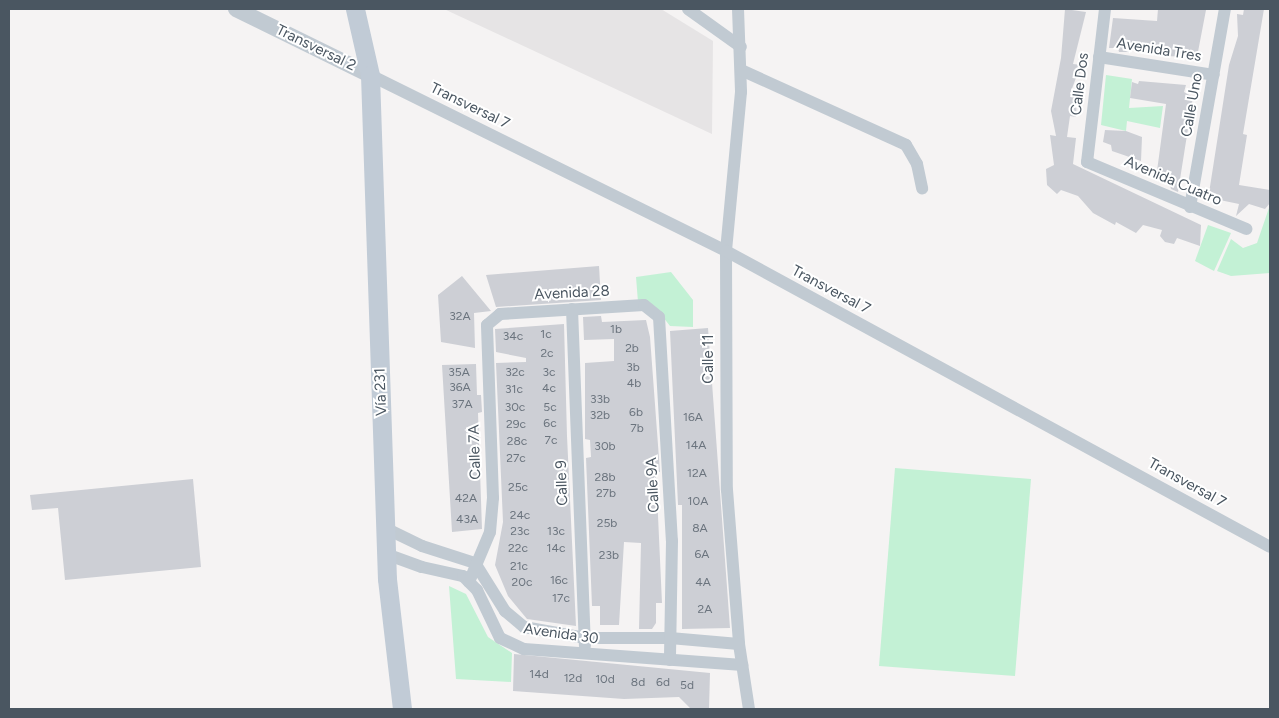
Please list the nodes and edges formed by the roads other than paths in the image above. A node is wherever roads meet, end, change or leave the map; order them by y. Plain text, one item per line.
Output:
1 (236, 9) edge
2 (355, 9) edge
3 (688, 9) edge
4 (738, 9) edge
5 (1105, 9) edge
6 (1225, 9) edge
7 (741, 47) junction
8 (1099, 57) junction
9 (741, 70) junction
10 (370, 75) junction
11 (1214, 75) junction
12 (1087, 162) joint
13 (922, 188) dead end
14 (1190, 206) junction
15 (1246, 229) dead end
16 (726, 252) junction
17 (572, 309) junction
18 (653, 310) joint
19 (493, 318) joint
20 (385, 528) junction
21 (1270, 547) edge
22 (386, 554) junction
23 (475, 563) junction
24 (469, 582) junction
25 (585, 638) junction
26 (670, 638) junction
27 (738, 644) junction
28 (586, 656) junction
29 (670, 660) junction
30 (742, 666) junction
31 (402, 709) edge
32 (749, 709) edge

1 - 10 street, Transversal 2
2 - 10 main road, Vía 231
3 - 7 street
4 - 7 street, Calle 11
5 - 8 street, Calle Dos
6 - 11 street, Calle Uno
7 - 9 street, Calle 11
8 - 11 street, Avenida Tres
8 - 12 street, Calle Dos
9 - 13 street
9 - 16 street, Calle 11
10 - 16 street, Transversal 7
10 - 20 main road, Vía 231
11 - 14 street, Calle Uno
12 - 14 street, Avenida Cuatro
14 - 15 street, Avenida Cuatro
16 - 21 street, Transversal 7
16 - 27 street, Calle 11
17 - 18 street, Avenida 28
17 - 19 street, Avenida 28
17 - 25 street, Calle 9
18 - 26 street, Calle 9A
19 - 23 street, Calle 7A
20 - 22 main road, Vía 231
20 - 23 street
22 - 24 street
22 - 31 main road, Vía 231
23 - 24 street, Calle 7A
23 - 25 street, Avenida 30
24 - 28 street, Avenida 30
25 - 26 street, Avenida 30
25 - 28 street, Calle 9
26 - 27 street, Avenida 30
26 - 29 street, Calle 9A
27 - 30 street, Calle 11
28 - 29 street, Avenida 30
29 - 30 street, Avenida 30
30 - 32 street, Calle 11

